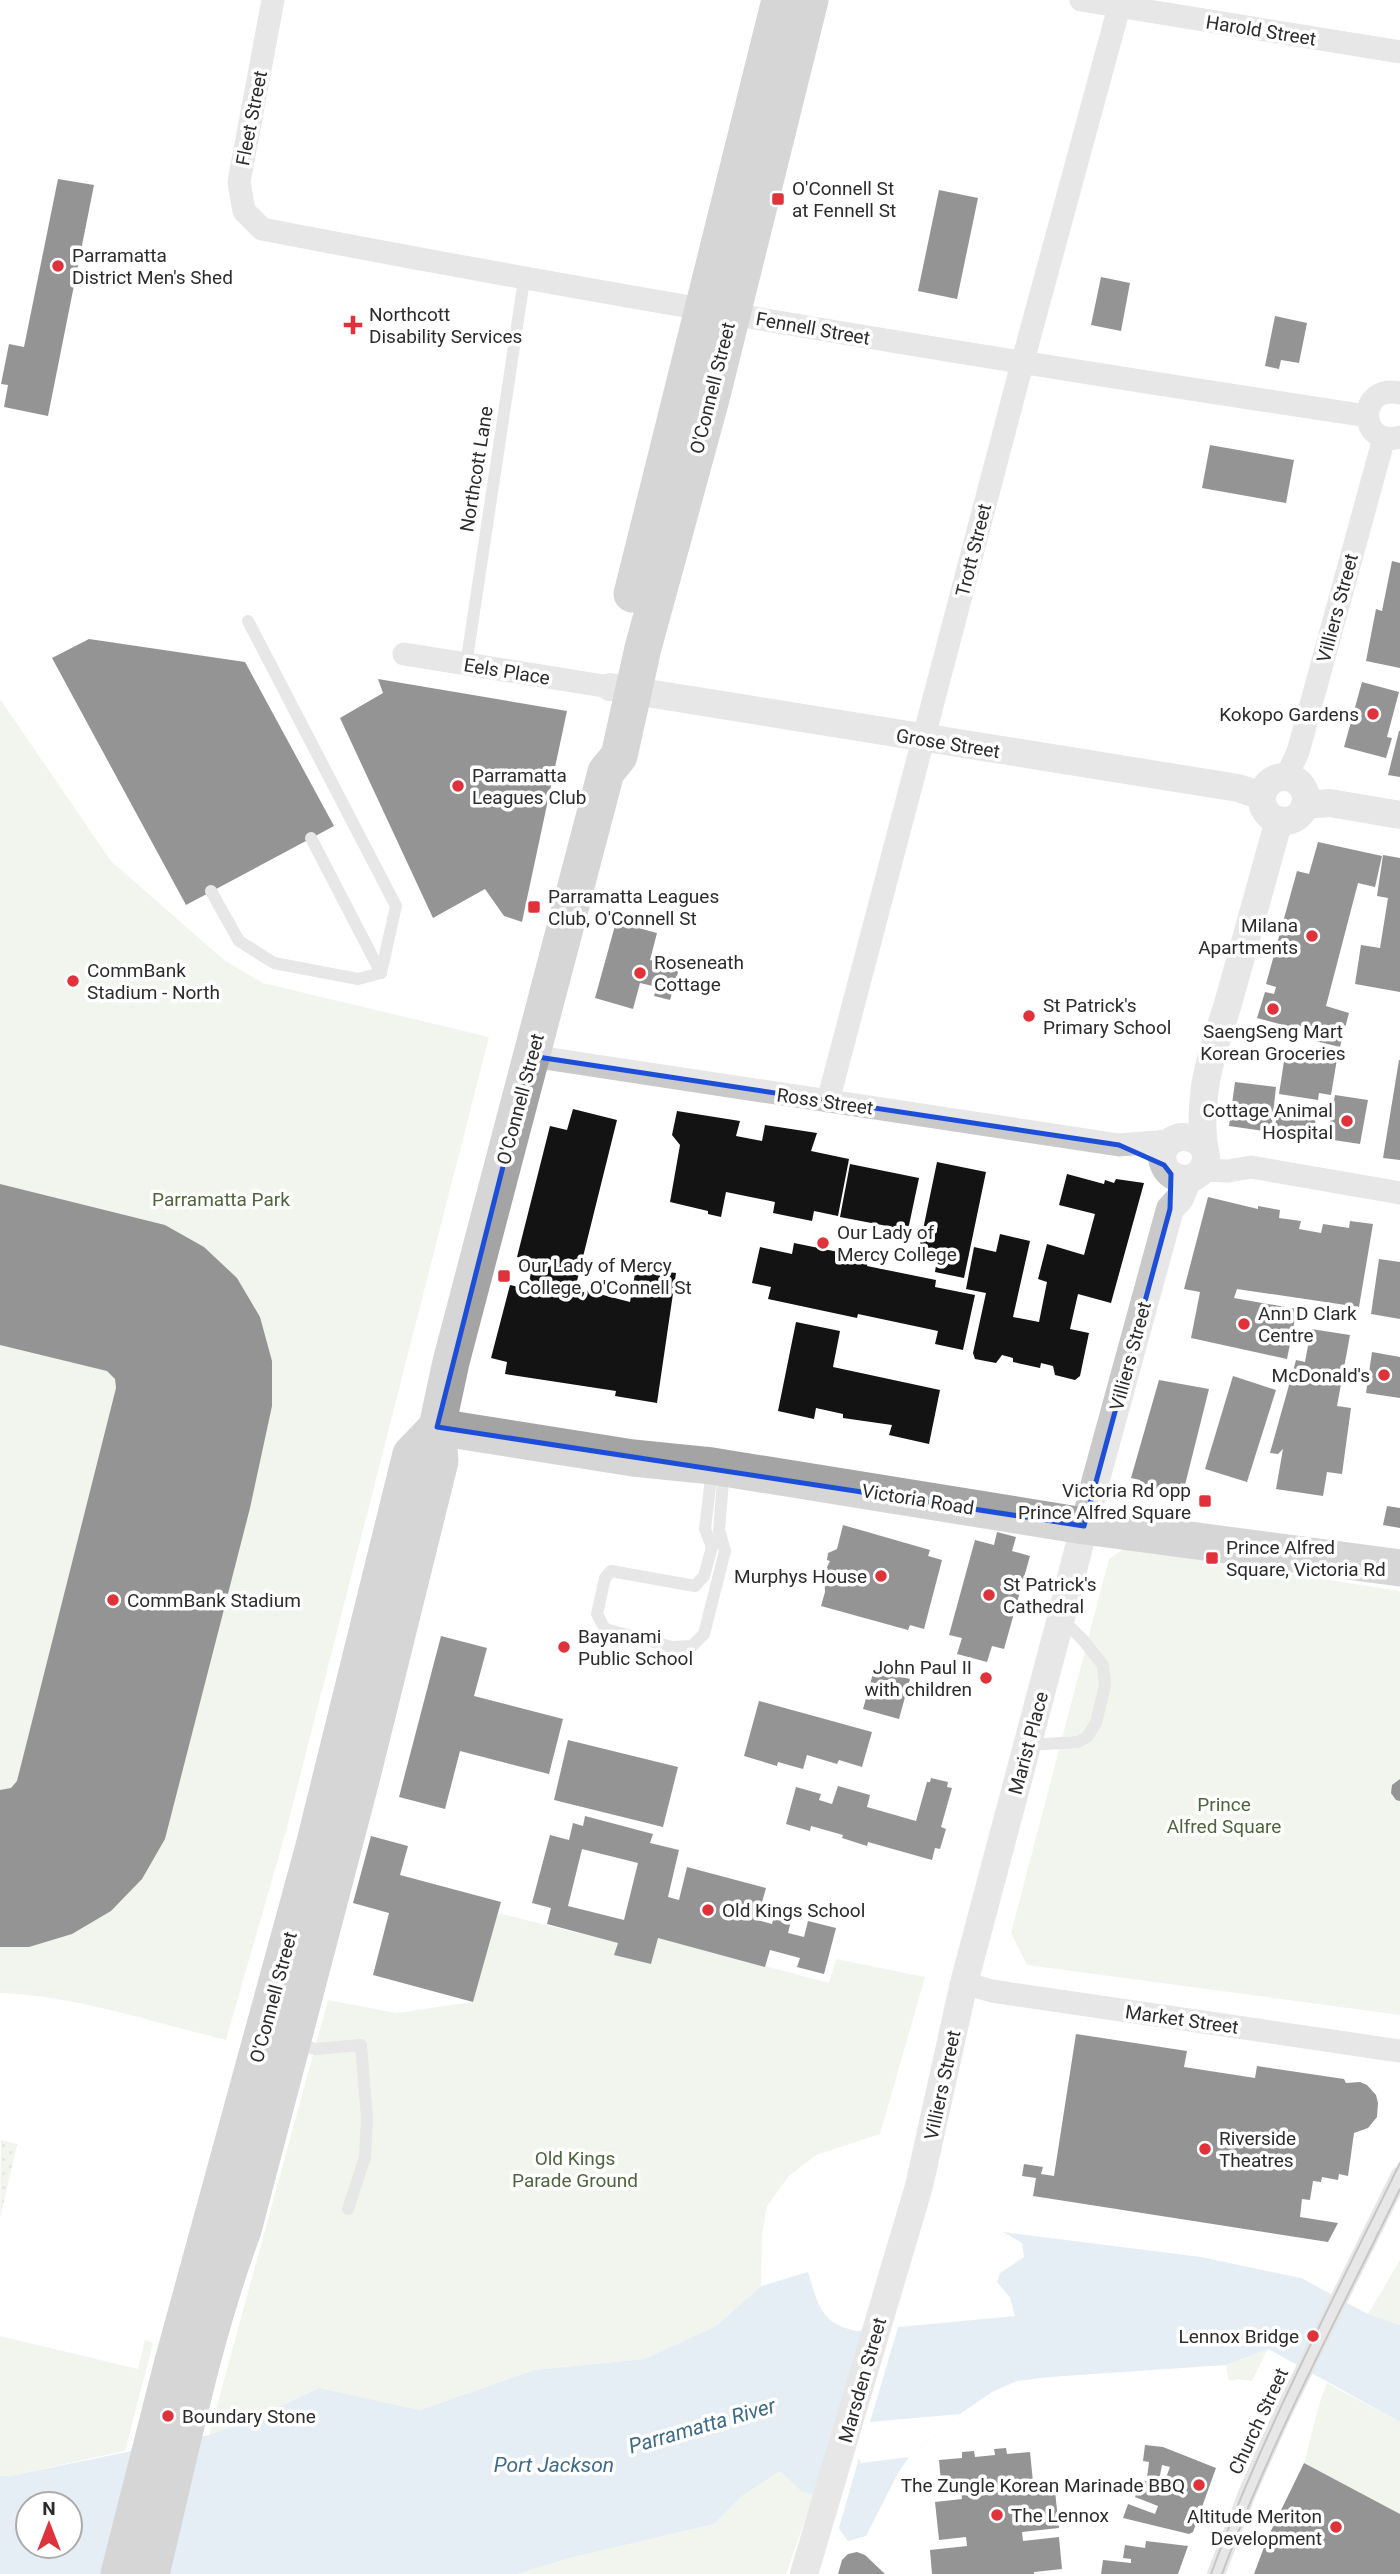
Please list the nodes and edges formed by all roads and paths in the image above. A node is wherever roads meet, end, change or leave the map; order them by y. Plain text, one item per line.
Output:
1 (273, 0) edge
2 (780, 0) edge
3 (810, 0) edge
4 (1081, 0) edge
5 (1120, 3) edge
6 (1400, 52) edge
7 (262, 229) joint
8 (524, 279) junction
9 (717, 313) junction
10 (1022, 363) junction
11 (1400, 393) edge
12 (1367, 416) junction
13 (1392, 438) edge
14 (248, 621) dead end
15 (404, 654) dead end
16 (466, 665) junction
17 (622, 689) junction
18 (925, 739) junction
19 (1286, 777) junction
20 (1262, 796) junction
21 (1305, 805) junction
22 (1400, 815) edge
23 (1279, 820) junction
24 (311, 838) dead end
25 (211, 891) dead end
26 (381, 973) junction
27 (531, 1056) junction
28 (828, 1101) junction
29 (1186, 1158) junction
30 (1400, 1193) edge
31 (438, 1419) junction
32 (718, 1467) junction
33 (1087, 1514) junction
34 (1400, 1549) edge
35 (1400, 1568) edge
36 (695, 1586) junction
37 (712, 1601) junction
38 (1061, 1619) junction
39 (1027, 1745) junction
40 (964, 1983) junction
41 (293, 2042) junction
42 (1400, 2051) edge
43 (1400, 2175) edge
44 (919, 2186) joint
45 (348, 2210) dead end
46 (187, 2368) junction
47 (119, 2574) edge
48 (151, 2574) edge
49 (804, 2574) edge
50 (1216, 2574) edge

1 - 7 street, Fleet Street
2 - 9 main road, O'Connell Street
3 - 9 main road, O'Connell Street
4 - 5 street, Harold Street
5 - 6 street, Harold Street
5 - 10 street, Trott Street
7 - 8 street, Fennell Street
8 - 9 street, Fennell Street
8 - 16 lane, Northcott Lane
9 - 10 street, Fennell Street
9 - 17 main road, O'Connell Street
10 - 12 street, Fennell Street
10 - 18 street, Trott Street
11 - 12 street
12 - 13 street
13 - 19 street, Villiers Street
14 - 26 lane
15 - 16 street, Eels Place
16 - 17 street, Eels Place
17 - 18 street, Grose Street
17 - 27 main road, O'Connell Street
18 - 20 street, Grose Street
18 - 28 street, Trott Street
19 - 20 street
19 - 21 street
20 - 23 street
21 - 22 street
21 - 23 street
23 - 29 street
24 - 26 lane
25 - 26 lane
27 - 28 street, Ross Street
27 - 31 main road, O'Connell Street
28 - 29 street, Ross Street
29 - 30 street
29 - 33 street, Villiers Street
31 - 32 main road, Victoria Road
31 - 33 main road, Victoria Road
31 - 41 main road, O'Connell Street
31 - 46 main road, O'Connell Street
32 - 33 main road, Victoria Road
32 - 36 lane
32 - 37 lane
33 - 34 main road, Victoria Road
33 - 35 main road, Victoria Road
33 - 38 street, Marist Place
36 - 37 lane
36 - 37 lane
38 - 39 street, Marist Place
38 - 39 lane
39 - 40 street, Marist Place
40 - 42 street, Market Street
40 - 44 street, Villiers Street
41 - 45 lane
41 - 46 main road, O'Connell Street
43 - 50 street, Church Street
44 - 49 street, Marsden Street
46 - 47 main road, O'Connell Street
46 - 48 main road, O'Connell Street

